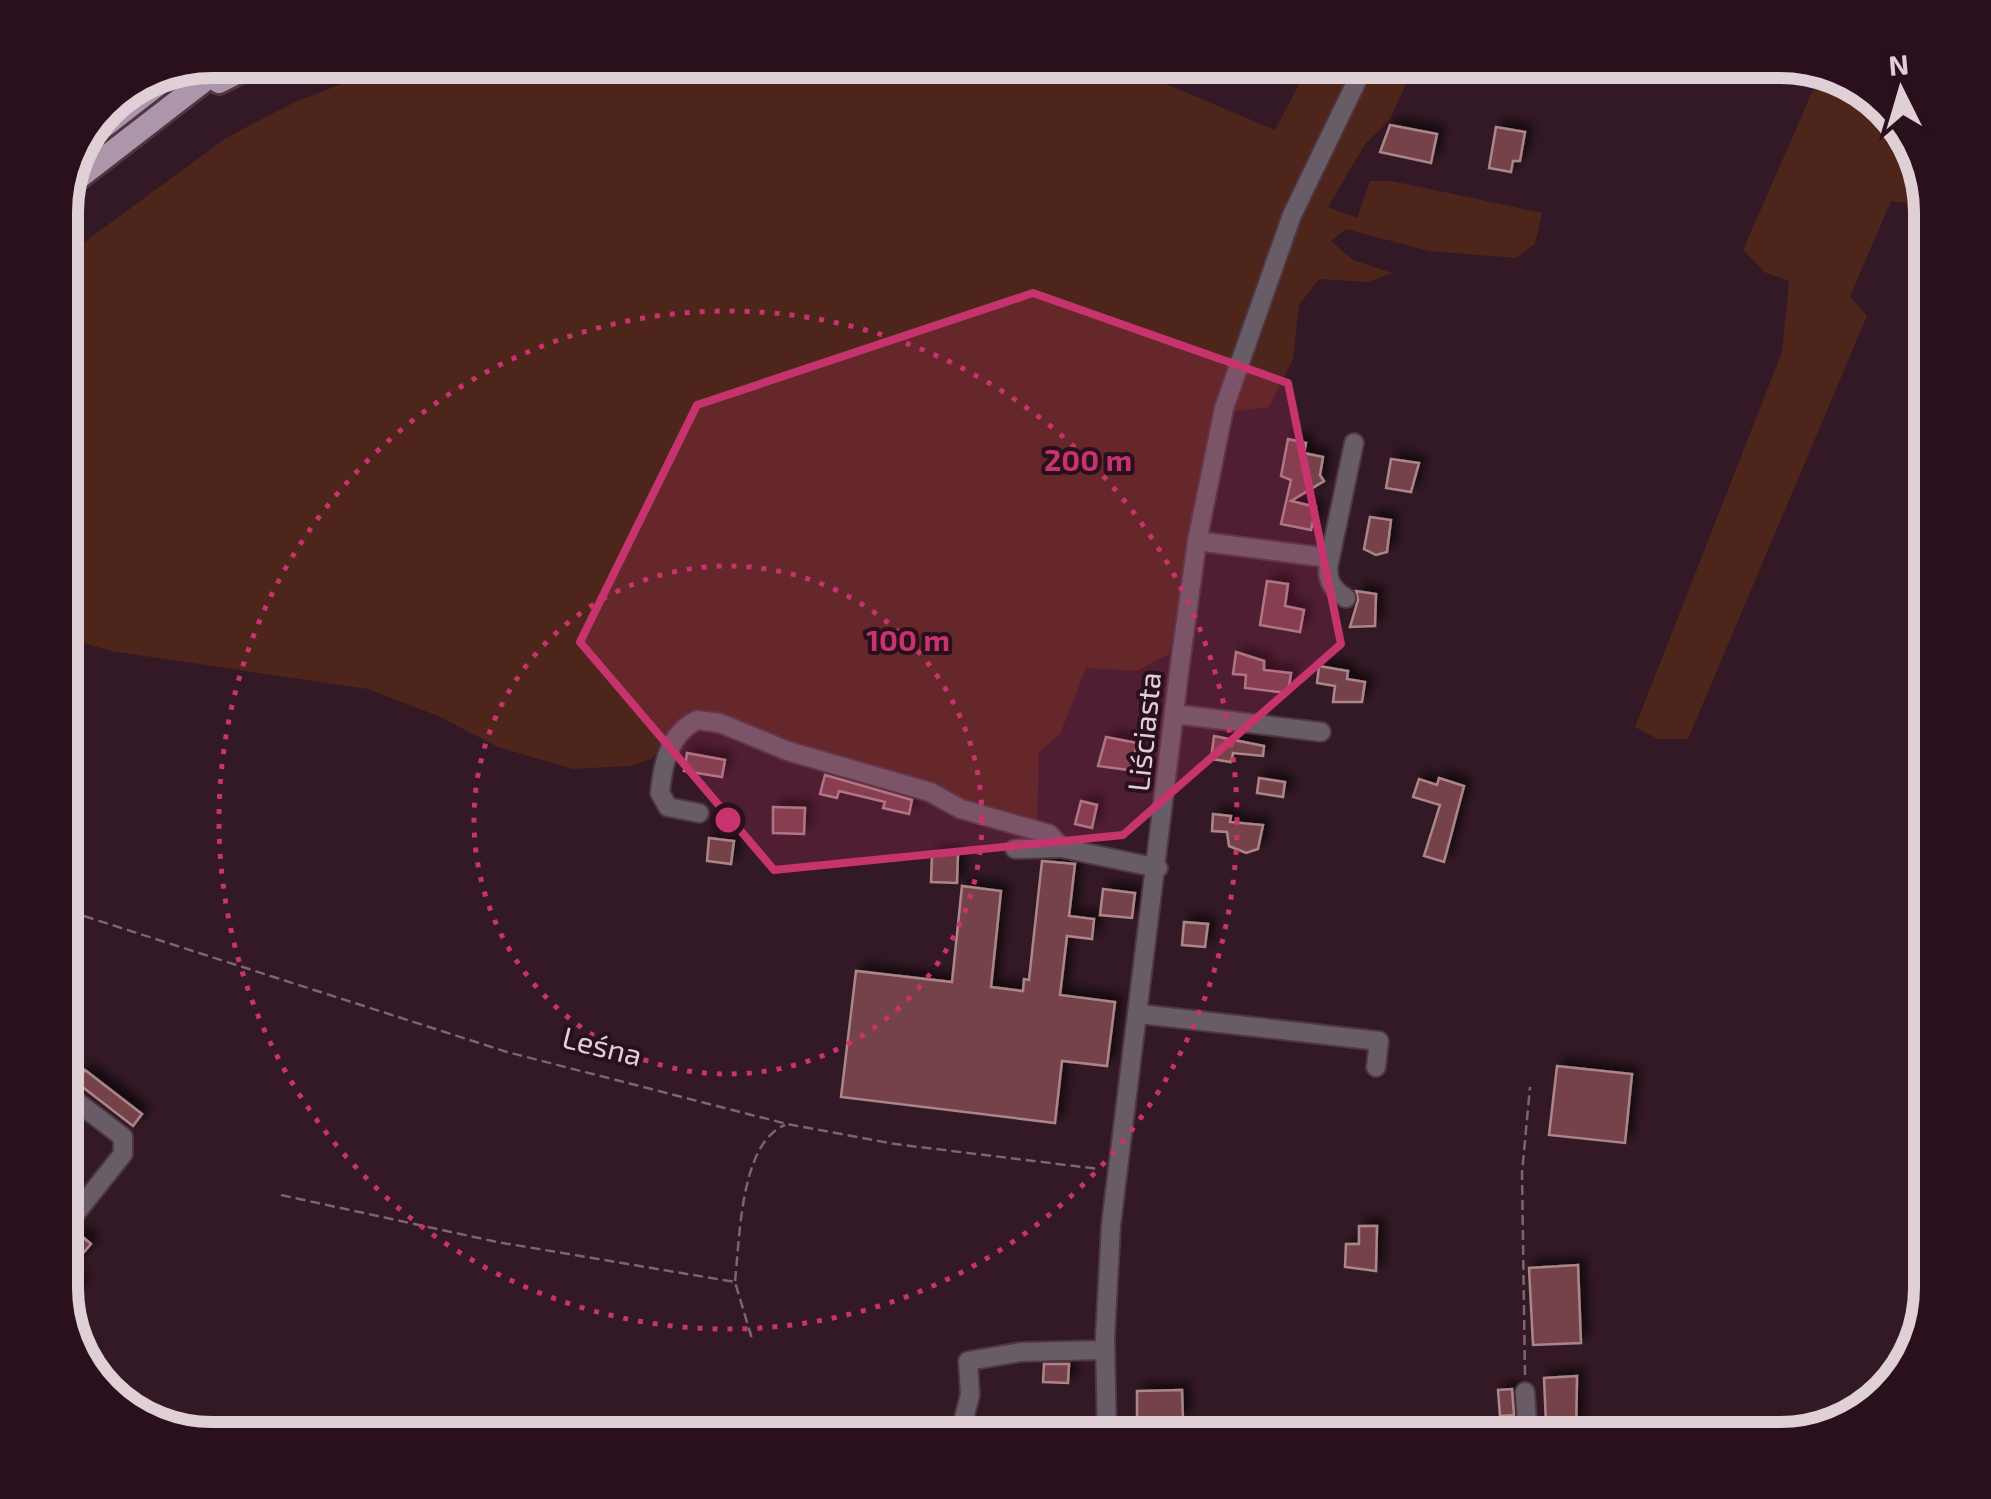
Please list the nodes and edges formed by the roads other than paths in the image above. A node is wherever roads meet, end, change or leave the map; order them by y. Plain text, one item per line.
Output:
1 (208, 78) edge
2 (229, 78) edge
3 (1357, 78) edge
4 (155, 118) junction
5 (83, 174) edge
6 (1354, 443) dead end
7 (1198, 541) junction
8 (1330, 558) junction
9 (1346, 598) dead end
10 (1174, 714) junction
11 (1321, 732) dead end
12 (699, 813) dead end
13 (1062, 848) junction
14 (1015, 849) dead end
15 (1158, 868) junction
16 (1140, 1014) junction
17 (1376, 1067) dead end
18 (78, 1102) edge
19 (78, 1210) edge
20 (1105, 1350) junction
21 (1525, 1392) road end
22 (963, 1422) edge
23 (1106, 1422) edge
24 (1527, 1422) edge

1 - 4 main road
2 - 4 main road
3 - 7 street, Liściasta
4 - 5 main road
6 - 8 street
7 - 8 street
7 - 10 street, Liściasta
8 - 9 street
10 - 11 street
10 - 15 street, Liściasta
12 - 13 street
13 - 14 street
13 - 15 street
15 - 16 street, Liściasta
16 - 17 street
16 - 20 street, Liściasta
18 - 19 street
20 - 22 street
20 - 23 street, Liściasta
21 - 24 street

